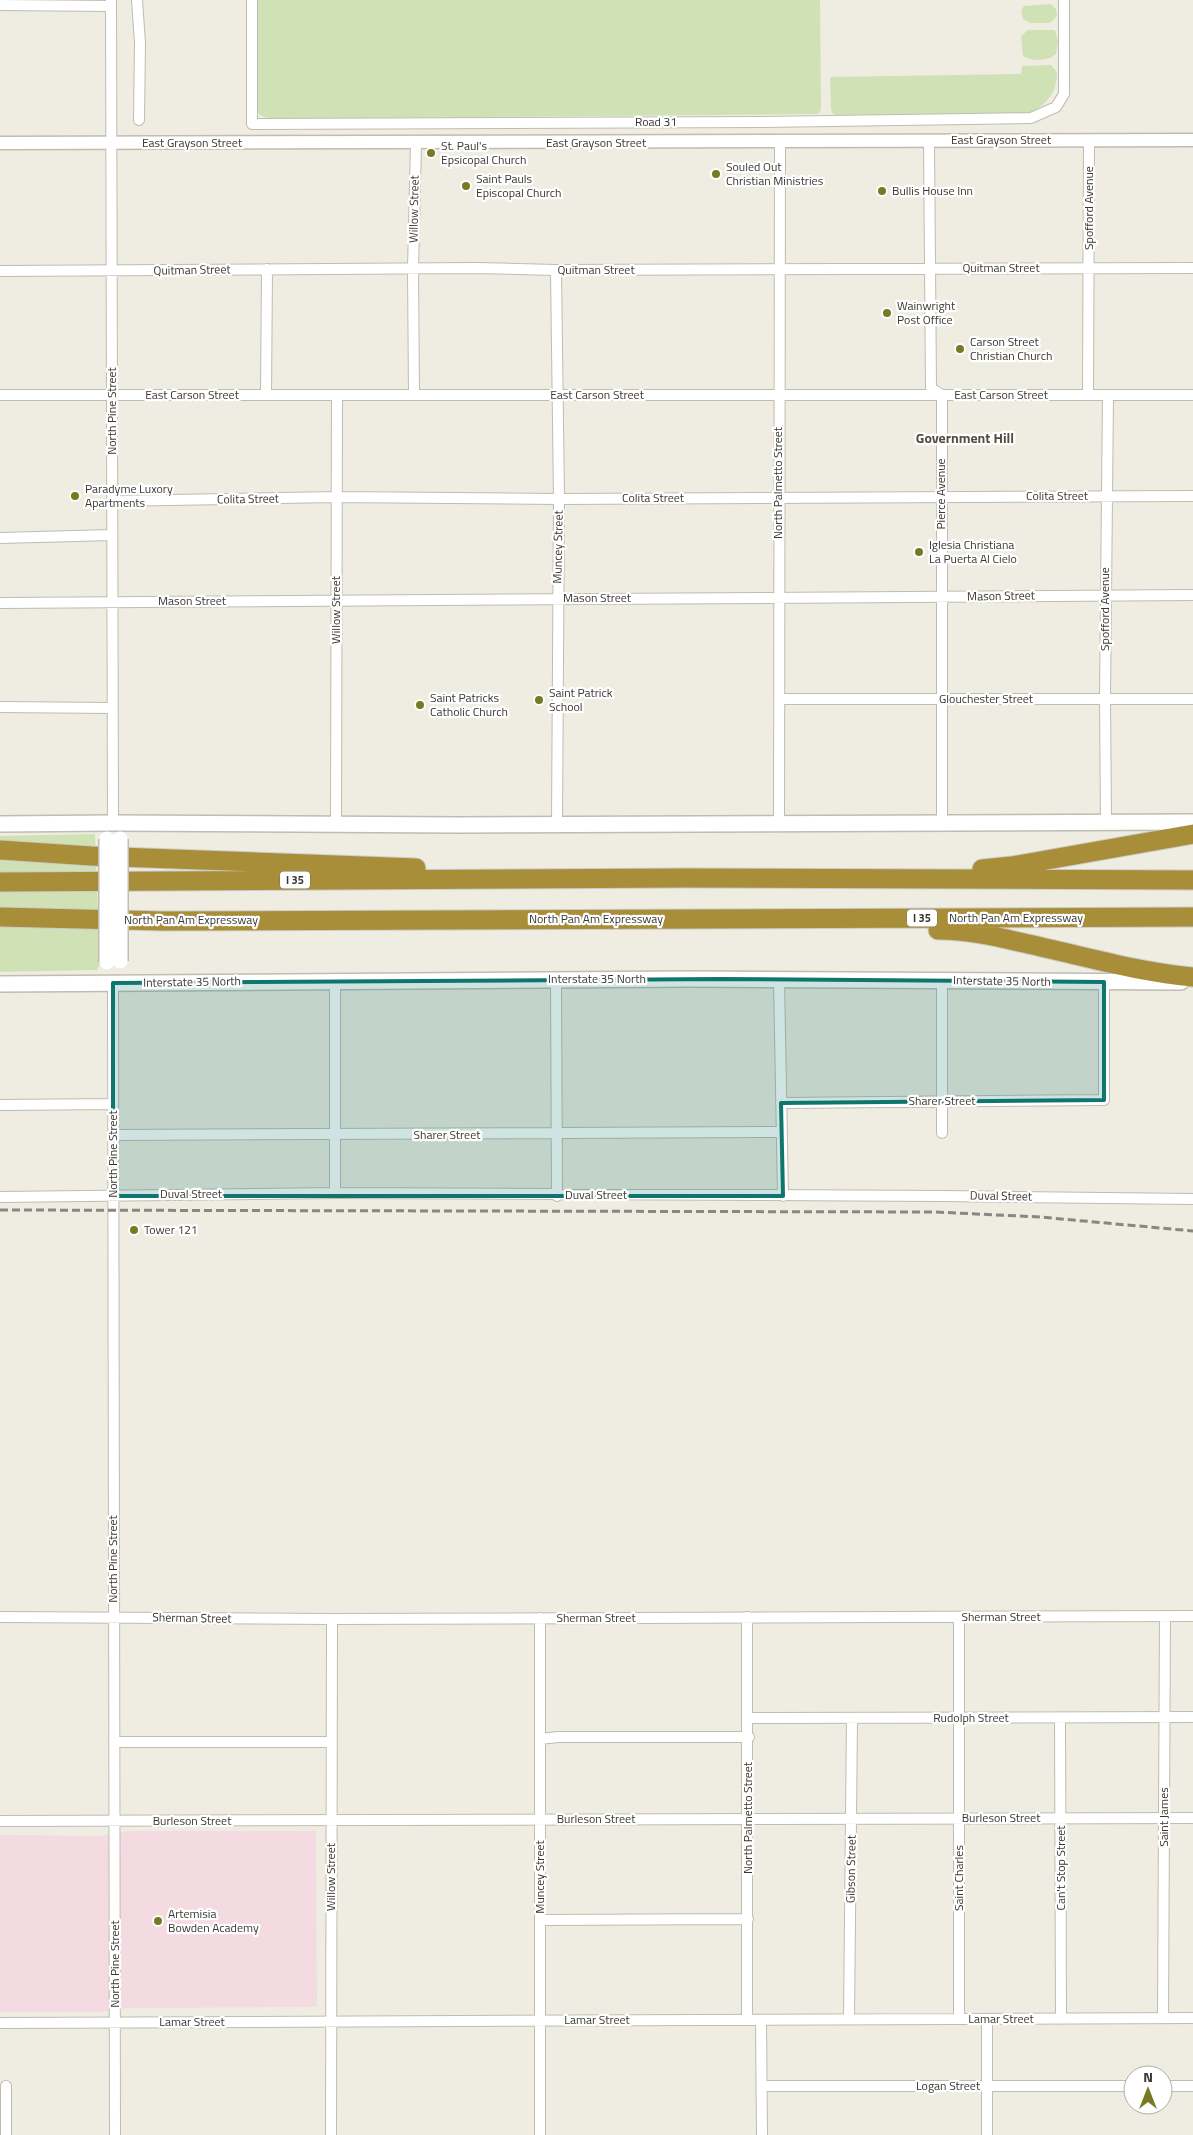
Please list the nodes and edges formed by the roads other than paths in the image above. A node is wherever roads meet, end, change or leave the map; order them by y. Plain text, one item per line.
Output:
1 (137, 0) edge
2 (252, 0) edge
3 (1064, 0) edge
4 (111, 3) edge
5 (0, 5) edge
6 (139, 120) dead end
7 (1089, 140) junction
8 (1193, 140) edge
9 (929, 141) junction
10 (111, 142) junction
11 (780, 142) junction
12 (0, 143) edge
13 (416, 143) junction
14 (930, 268) junction
15 (1193, 268) edge
16 (413, 269) junction
17 (779, 269) junction
18 (1089, 269) junction
19 (267, 270) junction
20 (556, 270) junction
21 (0, 271) edge
22 (112, 271) junction
23 (0, 395) edge
24 (112, 395) junction
25 (266, 395) junction
26 (336, 395) junction
27 (414, 395) junction
28 (556, 395) junction
29 (942, 395) junction
30 (1088, 395) junction
31 (1108, 395) junction
32 (1193, 395) edge
33 (779, 396) junction
34 (1106, 496) junction
35 (1193, 496) edge
36 (335, 497) junction
37 (778, 497) junction
38 (941, 497) junction
39 (559, 498) junction
40 (112, 501) junction
41 (112, 535) junction
42 (0, 538) edge
43 (1105, 595) junction
44 (1193, 595) edge
45 (778, 597) junction
46 (941, 597) junction
47 (557, 599) junction
48 (336, 600) junction
49 (112, 601) junction
50 (0, 602) edge
51 (1105, 698) junction
52 (779, 699) junction
53 (941, 699) junction
54 (1193, 699) edge
55 (0, 707) edge
56 (112, 708) junction
57 (1106, 822) junction
58 (1193, 822) edge
59 (113, 823) junction
60 (779, 823) junction
61 (942, 823) junction
62 (0, 824) edge
63 (557, 824) junction
64 (336, 825) junction
65 (1193, 834) edge
66 (0, 850) edge
67 (0, 878) edge
68 (684, 878) junction
69 (552, 879) junction
70 (1193, 880) edge
71 (38, 881) junction
72 (0, 882) edge
73 (0, 917) edge
74 (1193, 917) edge
75 (652, 918) junction
76 (163, 921) junction
77 (0, 930) edge
78 (1193, 977) edge
79 (779, 979) junction
80 (556, 980) junction
81 (942, 980) junction
82 (335, 981) junction
83 (1104, 982) junction
84 (1193, 982) edge
85 (113, 983) junction
86 (0, 984) edge
87 (942, 1101) junction
88 (781, 1103) junction
89 (113, 1104) junction
90 (0, 1105) edge
91 (782, 1132) junction
92 (942, 1133) dead end
93 (557, 1134) junction
94 (113, 1135) junction
95 (334, 1135) junction
96 (335, 1193) junction
97 (113, 1196) junction
98 (557, 1196) junction
99 (783, 1196) junction
100 (0, 1197) edge
101 (1193, 1199) edge
102 (1165, 1616) junction
103 (1193, 1616) edge
104 (113, 1617) junction
105 (747, 1617) junction
106 (959, 1617) junction
107 (0, 1618) edge
108 (540, 1618) junction
109 (332, 1619) junction
110 (1164, 1717) junction
111 (1193, 1717) edge
112 (748, 1718) junction
113 (852, 1718) junction
114 (959, 1718) junction
115 (1060, 1718) junction
116 (748, 1737) junction
117 (540, 1739) junction
118 (114, 1742) junction
119 (332, 1742) junction
120 (959, 1818) junction
121 (1061, 1818) junction
122 (1164, 1818) junction
123 (1193, 1818) edge
124 (748, 1819) junction
125 (852, 1819) junction
126 (332, 1820) junction
127 (540, 1820) junction
128 (0, 1821) edge
129 (114, 1821) junction
130 (748, 1919) junction
131 (540, 1920) junction
132 (1163, 2018) junction
133 (1193, 2018) edge
134 (849, 2019) junction
135 (959, 2019) junction
136 (987, 2019) junction
137 (1062, 2019) junction
138 (747, 2020) junction
139 (761, 2020) junction
140 (540, 2021) junction
141 (115, 2022) junction
142 (332, 2022) junction
143 (0, 2023) edge
144 (6, 2086) dead end
145 (762, 2086) junction
146 (987, 2086) junction
147 (1123, 2086) edge
148 (1173, 2086) edge
149 (1193, 2086) edge
150 (6, 2135) edge
151 (114, 2135) edge
152 (331, 2135) edge
153 (540, 2135) edge
154 (762, 2135) edge
155 (987, 2135) edge

1 - 6 street
2 - 3 street, Road 31
4 - 5 street
4 - 10 street, North Pine Street
7 - 8 street, East Grayson Street
7 - 9 street, East Grayson Street
7 - 18 street, Spofford Avenue
9 - 11 street, East Grayson Street
9 - 14 street
10 - 12 street, East Grayson Street
10 - 13 street, East Grayson Street
10 - 22 street, North Pine Street
11 - 13 street, East Grayson Street
11 - 17 street, North Palmetto Street
13 - 16 street, Willow Street
14 - 17 street, Quitman Street
14 - 18 street, Quitman Street
14 - 29 street
15 - 18 street, Quitman Street
16 - 19 street, Quitman Street
16 - 20 street, Quitman Street
16 - 27 street, Willow Street
17 - 20 street, Quitman Street
17 - 33 street, North Palmetto Street
18 - 30 street, Spofford Avenue
19 - 22 street, Quitman Street
19 - 25 street
20 - 28 street, Muncey Street
21 - 22 street, Quitman Street
22 - 24 street, North Pine Street
23 - 24 street, East Carson Street
24 - 25 street, East Carson Street
24 - 40 street, North Pine Street
25 - 26 street, East Carson Street
26 - 27 street, East Carson Street
26 - 36 street, Willow Street
27 - 28 street, East Carson Street
28 - 33 street, East Carson Street
28 - 39 street, Muncey Street
29 - 30 street, East Carson Street
29 - 33 street, East Carson Street
29 - 38 street, Pierce Avenue
30 - 31 street, East Carson Street
31 - 32 street, East Carson Street
31 - 34 street, Spofford Avenue
33 - 37 street, North Palmetto Street
34 - 35 street, Colita Street
34 - 38 street, Colita Street
34 - 43 street, Spofford Avenue
36 - 39 street, Colita Street
36 - 40 street, Colita Street
36 - 48 street, Willow Street
37 - 38 street, Colita Street
37 - 39 street, Colita Street
37 - 45 street, North Palmetto Street
38 - 46 street, Pierce Avenue
39 - 47 street, Muncey Street
40 - 41 street, North Pine Street
41 - 42 street
41 - 49 street, North Pine Street
43 - 44 street, Mason Street
43 - 46 street, Mason Street
43 - 51 street, Spofford Avenue
45 - 46 street, Mason Street
45 - 47 street, Mason Street
45 - 52 street, North Palmetto Street
46 - 53 street, Pierce Avenue
47 - 48 street, Mason Street
47 - 63 street, Muncey Street
48 - 49 street, Mason Street
48 - 64 street, Willow Street
49 - 50 street, Mason Street
49 - 56 street, North Pine Street
51 - 53 street, Glouchester Street
51 - 54 street, Glouchester Street
51 - 57 street, Spofford Avenue
52 - 53 street, Glouchester Street
52 - 60 street, North Palmetto Street
53 - 61 street, Pierce Avenue
55 - 56 street
56 - 59 street, North Pine Street
57 - 58 main road
57 - 61 main road
59 - 62 main road
59 - 64 main road
59 - 85 main road, North Pine Street, bridge
60 - 61 main road
60 - 63 main road
63 - 64 main road
65 - 68 highway
66 - 69 highway
67 - 71 highway
68 - 69 highway, I 35
68 - 70 highway, I 35
69 - 71 highway, I 35
71 - 72 highway, I 35
73 - 76 highway, North Pan Am Expressway / I 35
74 - 75 highway, North Pan Am Expressway / I 35
75 - 76 highway, North Pan Am Expressway / I 35
75 - 78 highway
76 - 77 highway
79 - 80 main road, Interstate 35 North
79 - 81 main road, Interstate 35 North
79 - 88 street
80 - 82 main road, Interstate 35 North
80 - 93 street
81 - 83 main road, Interstate 35 North
81 - 87 street
82 - 85 main road, Interstate 35 North
82 - 95 street
83 - 84 main road, Interstate 35 North
83 - 87 street, Sharer Street
85 - 86 main road, Interstate 35 North
85 - 89 street, North Pine Street
87 - 88 street, Sharer Street
87 - 92 street
88 - 91 street
89 - 90 street
89 - 94 street, North Pine Street
91 - 93 street, Sharer Street
91 - 99 street
93 - 95 street, Sharer Street
93 - 98 street
94 - 95 street, Sharer Street
94 - 97 street, North Pine Street
95 - 96 street
96 - 97 street, Duval Street
96 - 98 street, Duval Street
97 - 100 street, Duval Street
97 - 104 street, North Pine Street
98 - 99 street, Duval Street
99 - 101 street, Duval Street
102 - 103 street, Sherman Street
102 - 106 street, Sherman Street
102 - 110 street, Saint James
104 - 107 street, Sherman Street
104 - 109 street, Sherman Street
104 - 118 street, North Pine Street
105 - 106 street, Sherman Street
105 - 108 street, Sherman Street
105 - 112 street, North Palmetto Street
106 - 114 street, Saint Charles
108 - 109 street, Sherman Street
108 - 117 street, Muncey Street
109 - 119 street, Willow Street
110 - 111 street, Rudolph Street
110 - 115 street, Rudolph Street
110 - 122 street, Saint James
112 - 113 street, Rudolph Street
112 - 116 street, North Palmetto Street
113 - 114 street, Rudolph Street
113 - 125 street, Gibson Street
114 - 115 street, Rudolph Street
114 - 120 street, Saint Charles
115 - 121 street, Can't Stop Street
116 - 117 street
116 - 124 street, North Palmetto Street
117 - 127 street, Muncey Street
118 - 119 street
118 - 129 street, North Pine Street
119 - 126 street, Willow Street
120 - 121 street, Burleson Street
120 - 125 street, Burleson Street
120 - 135 street, Saint Charles
121 - 122 street, Burleson Street
121 - 137 street, Can't Stop Street
122 - 123 street, Burleson Street
122 - 132 street, Saint James
124 - 125 street, Burleson Street
124 - 127 street, Burleson Street
124 - 130 street, North Palmetto Street
125 - 134 street, Gibson Street
126 - 127 street, Burleson Street
126 - 129 street, Burleson Street
126 - 142 street, Willow Street
127 - 131 street, Muncey Street
128 - 129 street, Burleson Street
129 - 141 street, North Pine Street
130 - 131 street
130 - 138 street, North Palmetto Street
131 - 140 street, Muncey Street
132 - 133 street, Lamar Street
132 - 137 street, Lamar Street
134 - 135 street, Lamar Street
134 - 139 street, Lamar Street
135 - 136 street, Lamar Street
136 - 137 street, Lamar Street
136 - 146 street
138 - 139 street, Lamar Street
138 - 140 street, Lamar Street
139 - 145 street
140 - 142 street, Lamar Street
140 - 153 street, Muncey Street
141 - 142 street, Lamar Street
141 - 143 street, Lamar Street
141 - 151 street, North Pine Street
142 - 152 street, Willow Street
144 - 150 street
145 - 146 street, Logan Street
145 - 154 street
146 - 147 street, Logan Street
146 - 155 street
148 - 149 street

